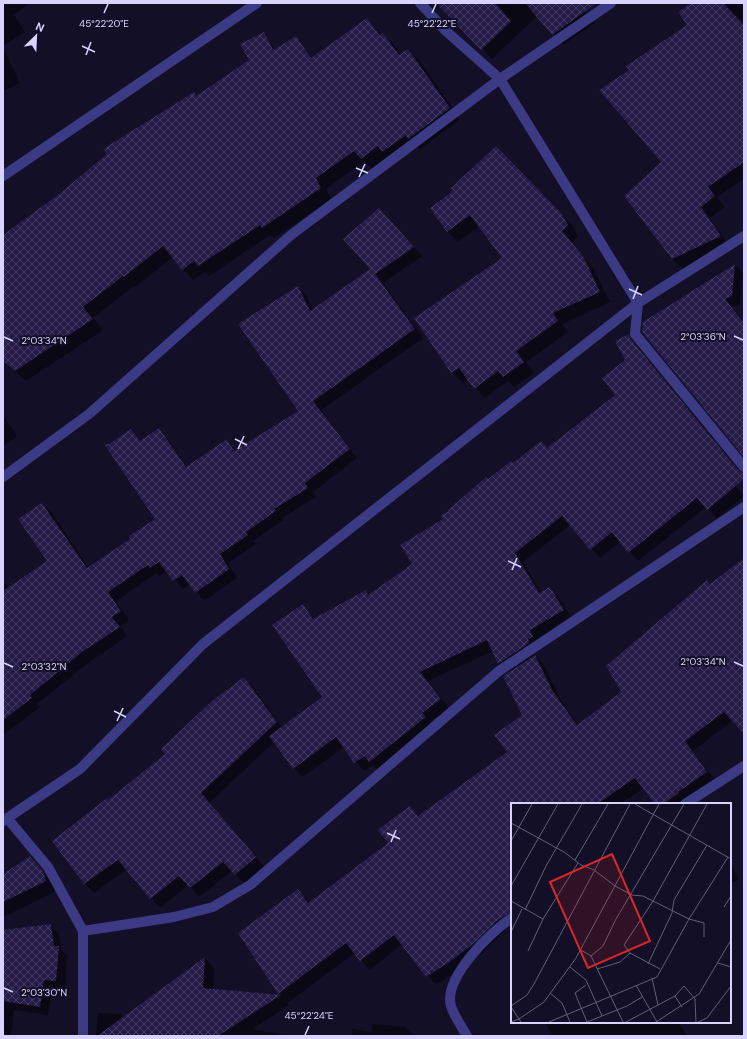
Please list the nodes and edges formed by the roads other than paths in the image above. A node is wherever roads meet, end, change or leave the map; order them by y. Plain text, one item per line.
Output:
1 (257, 3) edge
2 (420, 3) edge
3 (611, 3) edge
4 (500, 79) junction
5 (3, 176) edge
6 (744, 236) edge
7 (638, 303) junction
8 (744, 467) edge
9 (3, 477) edge
10 (744, 506) edge
11 (744, 766) edge
12 (688, 803) edge
13 (5, 819) edge
14 (511, 919) edge
15 (83, 931) junction
16 (83, 1036) edge
17 (467, 1036) edge

1 - 5 street
2 - 4 street
3 - 4 street
4 - 7 street
4 - 9 street
6 - 7 street
7 - 8 street
7 - 13 street
10 - 15 street
11 - 12 street
13 - 15 street
14 - 17 street
15 - 16 street

